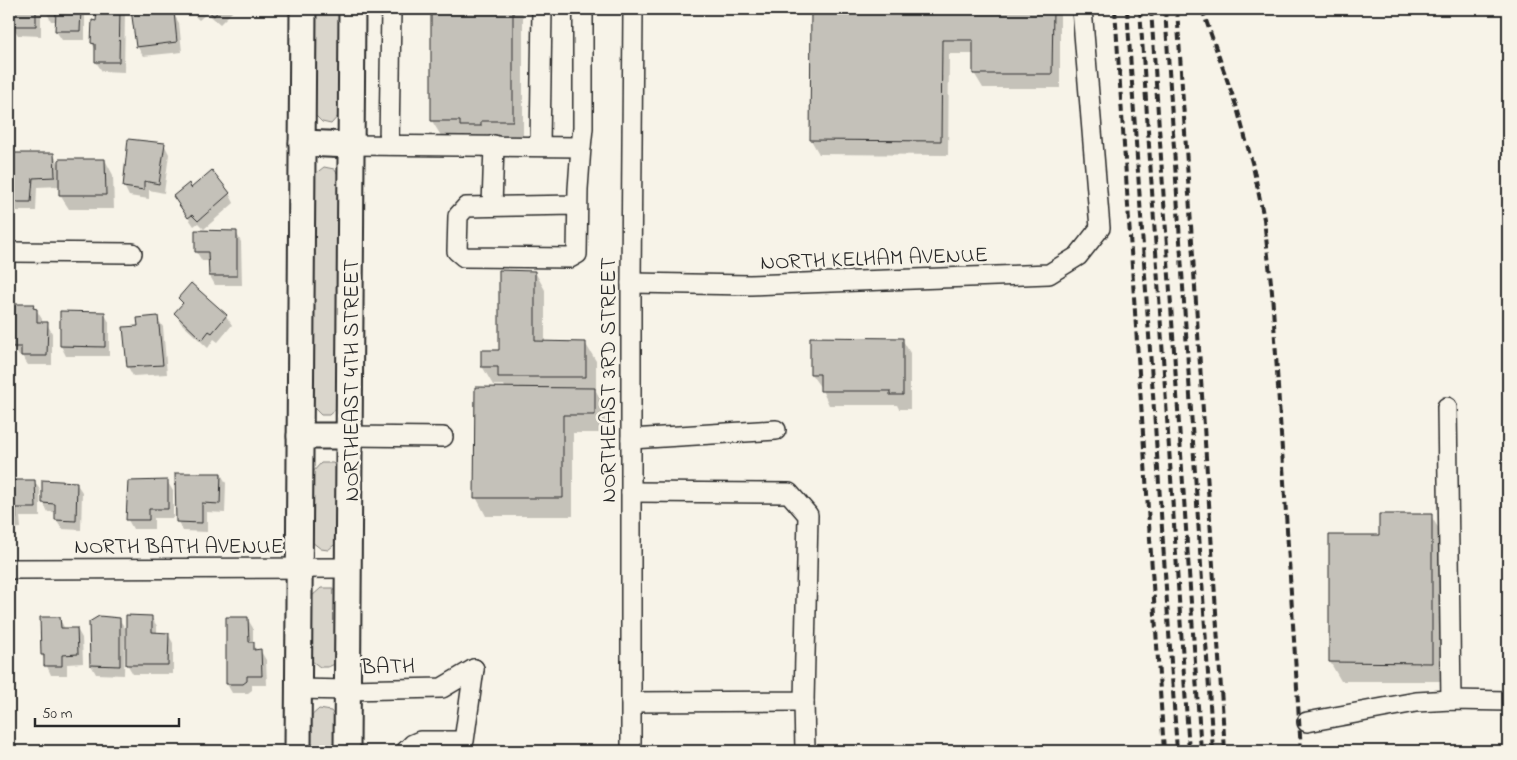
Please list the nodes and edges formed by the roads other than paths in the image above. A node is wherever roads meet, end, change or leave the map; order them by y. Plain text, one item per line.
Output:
1 (302, 9) edge
2 (352, 9) edge
3 (391, 9) edge
4 (542, 9) edge
5 (583, 9) edge
6 (634, 9) edge
7 (1082, 9) edge
8 (302, 143) junction
9 (351, 145) junction
10 (389, 145) junction
11 (494, 145) junction
12 (540, 146) junction
13 (581, 147) junction
14 (577, 205) junction
15 (492, 206) junction
16 (9, 252) edge
17 (132, 253) dead end
18 (631, 283) junction
19 (1447, 408) dead end
20 (776, 430) dead end
21 (300, 436) junction
22 (349, 436) junction
23 (443, 437) dead end
24 (631, 439) junction
25 (631, 492) junction
26 (299, 568) junction
27 (349, 568) junction
28 (9, 569) edge
29 (298, 689) junction
30 (347, 690) junction
31 (1451, 700) junction
32 (804, 701) junction
33 (1508, 701) edge
34 (631, 702) junction
35 (1307, 722) dead end
36 (298, 751) edge
37 (347, 751) edge
38 (406, 751) edge
39 (631, 751) edge
40 (805, 751) edge

1 - 8 main road
2 - 9 main road, NORTHEAST 4TH STREET
3 - 10 street
4 - 12 street
5 - 13 street
6 - 18 street, NORTHEAST 3RD STREET
7 - 18 street, NORTH KELHAM AVENUE
8 - 9 main road
8 - 21 main road
9 - 10 street
9 - 22 main road, NORTHEAST 4TH STREET
10 - 11 street
11 - 12 street
11 - 15 street
12 - 13 street
13 - 14 street
14 - 15 street
14 - 15 street
16 - 17 street
18 - 24 street, NORTHEAST 3RD STREET
19 - 31 street
20 - 24 street
21 - 22 main road
21 - 26 main road
22 - 23 street
22 - 27 main road, NORTHEAST 4TH STREET
24 - 25 street, NORTHEAST 3RD STREET
25 - 32 street
25 - 34 street, NORTHEAST 3RD STREET
26 - 27 street, NORTH BATH AVENUE
26 - 28 street, NORTH BATH AVENUE
26 - 29 main road
27 - 30 main road, NORTHEAST 4TH STREET
29 - 30 street, BATH
29 - 36 main road
30 - 37 main road, NORTHEAST 4TH STREET
30 - 38 street, BATH
31 - 33 street
31 - 35 street
32 - 34 street
32 - 40 street
34 - 39 street, NORTHEAST 3RD STREET

